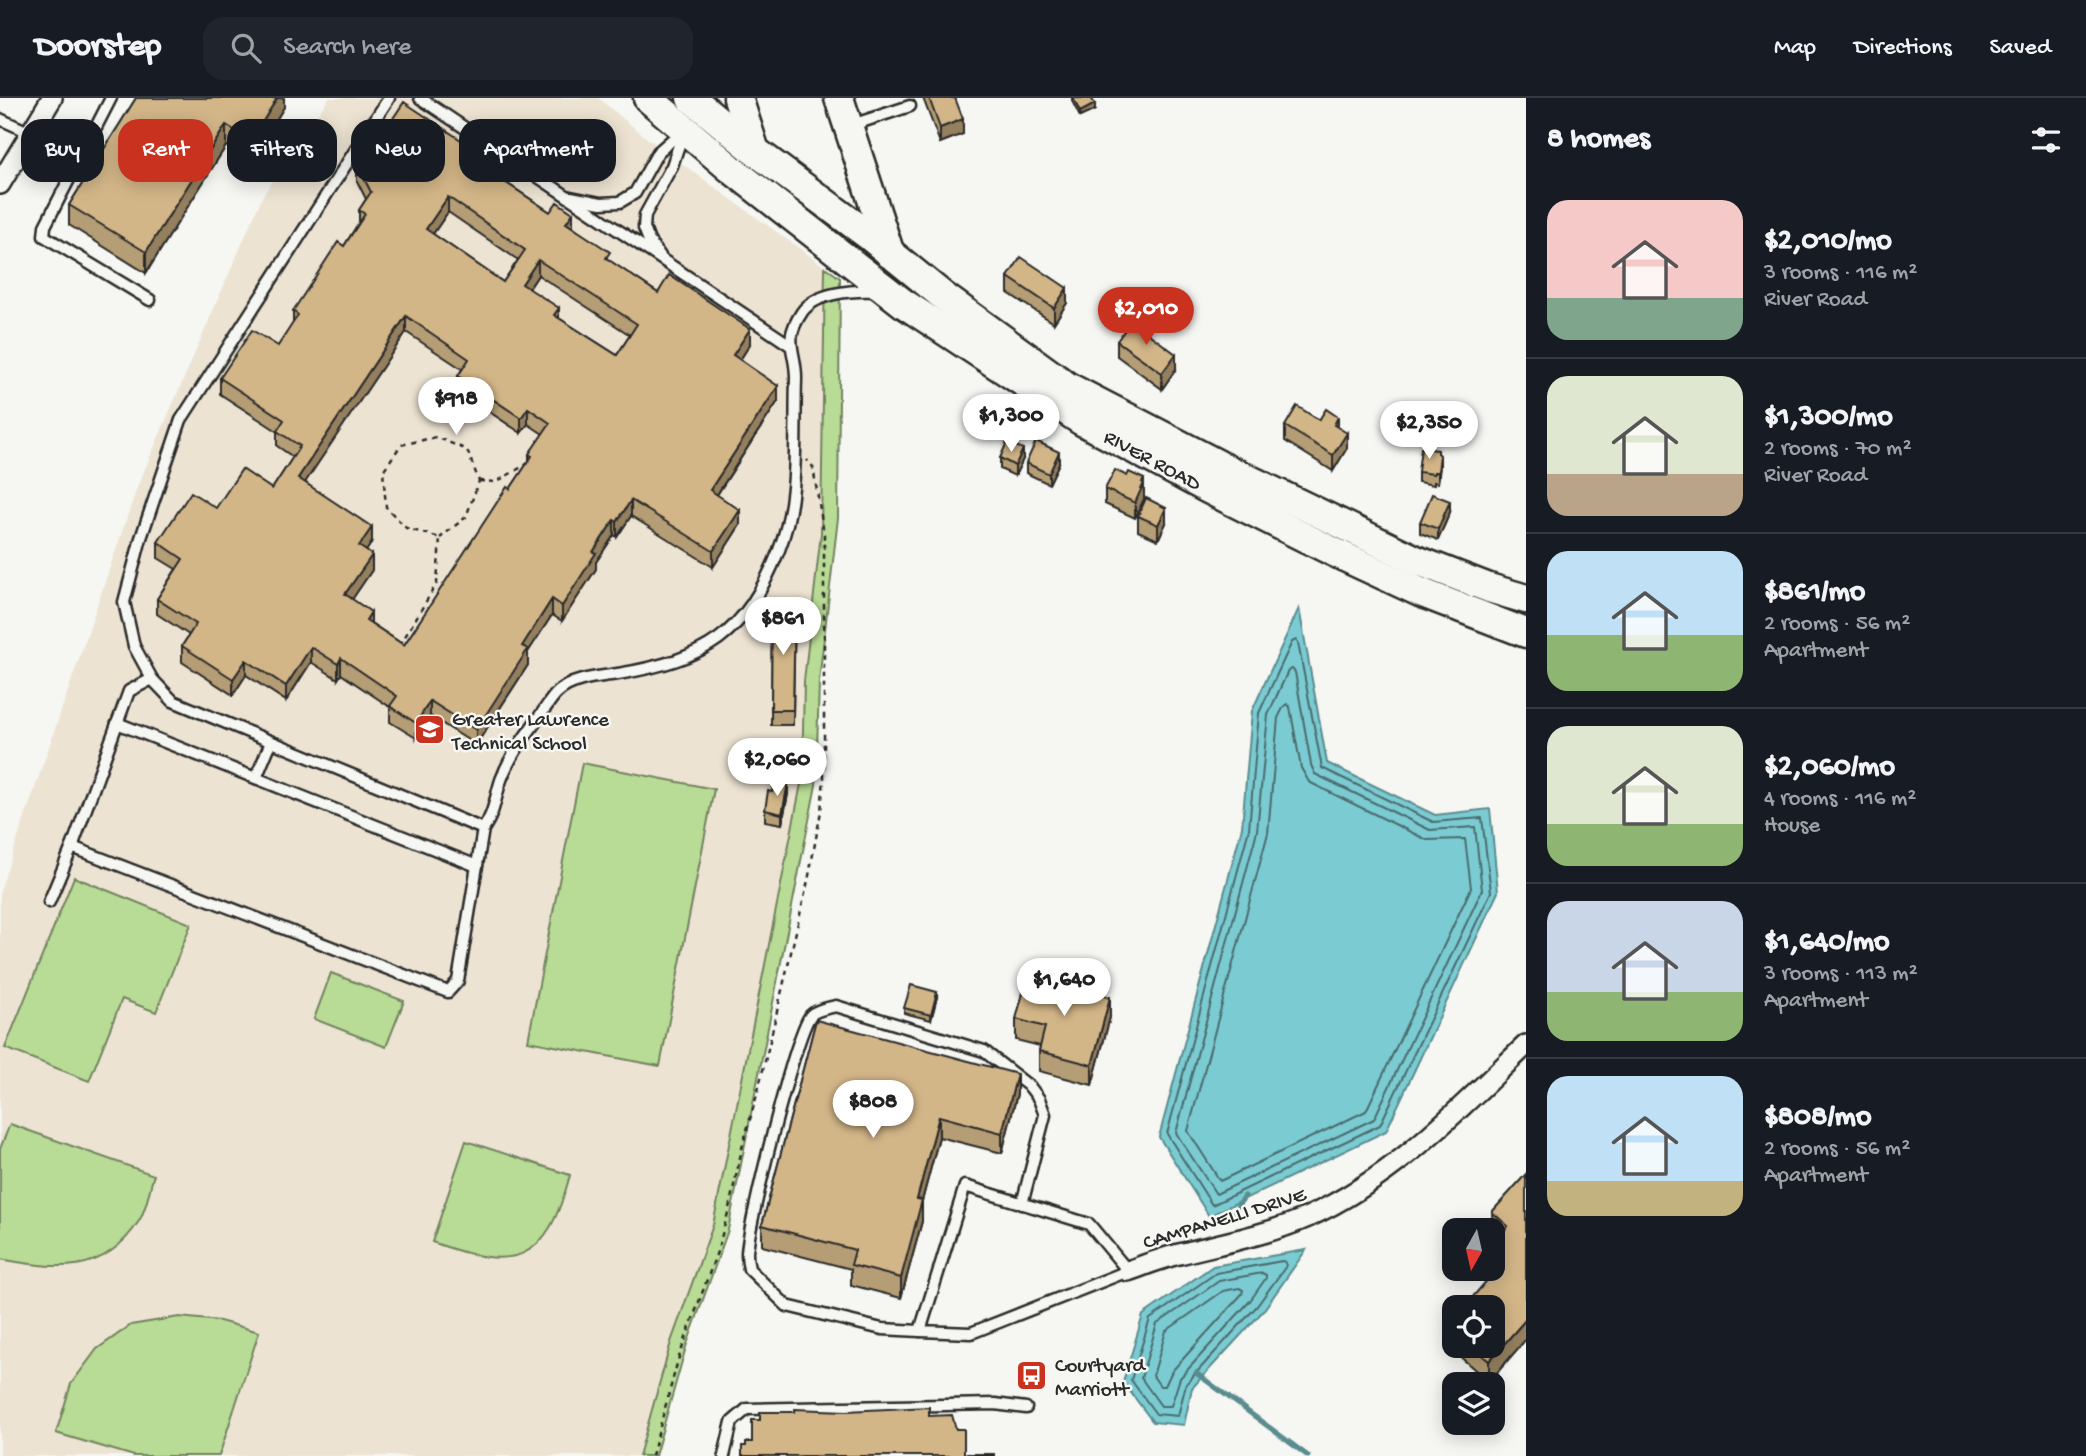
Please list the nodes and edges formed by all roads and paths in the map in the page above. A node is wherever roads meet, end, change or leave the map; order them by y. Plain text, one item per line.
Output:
1 (52, 98) edge
2 (111, 98) edge
3 (388, 98) edge
4 (420, 98) edge
5 (648, 98) edge
6 (738, 98) edge
7 (839, 98) edge
8 (910, 106) dead end
9 (694, 107) edge
10 (0, 119) edge
11 (39, 119) edge
12 (848, 126) junction
13 (21, 128) edge
14 (21, 149) edge
15 (755, 151) junction
16 (0, 184) edge
17 (560, 194) junction
18 (890, 254) junction
19 (665, 262) junction
20 (888, 291) junction
21 (150, 300) dead end
22 (790, 345) junction
23 (794, 444) junction
24 (530, 462) edge
25 (479, 481) junction
26 (440, 538) junction
27 (1526, 598) edge
28 (1520, 628) edge
29 (395, 654) edge
30 (152, 678) junction
31 (117, 723) junction
32 (271, 742) junction
33 (256, 778) junction
34 (483, 829) junction
35 (72, 847) junction
36 (477, 866) junction
37 (49, 902) dead end
38 (1526, 1045) edge
39 (1022, 1204) junction
40 (1128, 1271) junction
41 (920, 1331) junction
42 (1026, 1408) dead end
43 (652, 1456) edge
44 (724, 1456) edge

1 - 11 street
2 - 21 lane
3 - 30 lane
4 - 17 lane
5 - 9 main road, RIVER ROAD
6 - 15 main road
7 - 12 main road
8 - 12 lane
9 - 15 main road, RIVER ROAD
9 - 17 lane
9 - 19 lane
9 - 20 main road, RIVER ROAD
10 - 13 lane
12 - 18 main road
14 - 16 street
15 - 18 main road, RIVER ROAD
17 - 19 lane
18 - 27 main road, RIVER ROAD
19 - 22 lane
20 - 22 lane
20 - 28 main road, RIVER ROAD
22 - 23 lane
23 - 34 lane
23 - 43 path
24 - 25 path
25 - 26 path
25 - 26 path
26 - 29 path
30 - 31 lane
30 - 32 lane
31 - 33 lane
31 - 35 lane
32 - 33 lane
32 - 34 lane
33 - 36 lane
34 - 36 lane
35 - 36 lane
35 - 37 lane
38 - 40 street, CAMPANELLI DRIVE
39 - 40 lane
39 - 41 lane
39 - 41 lane
40 - 41 lane
42 - 44 lane

